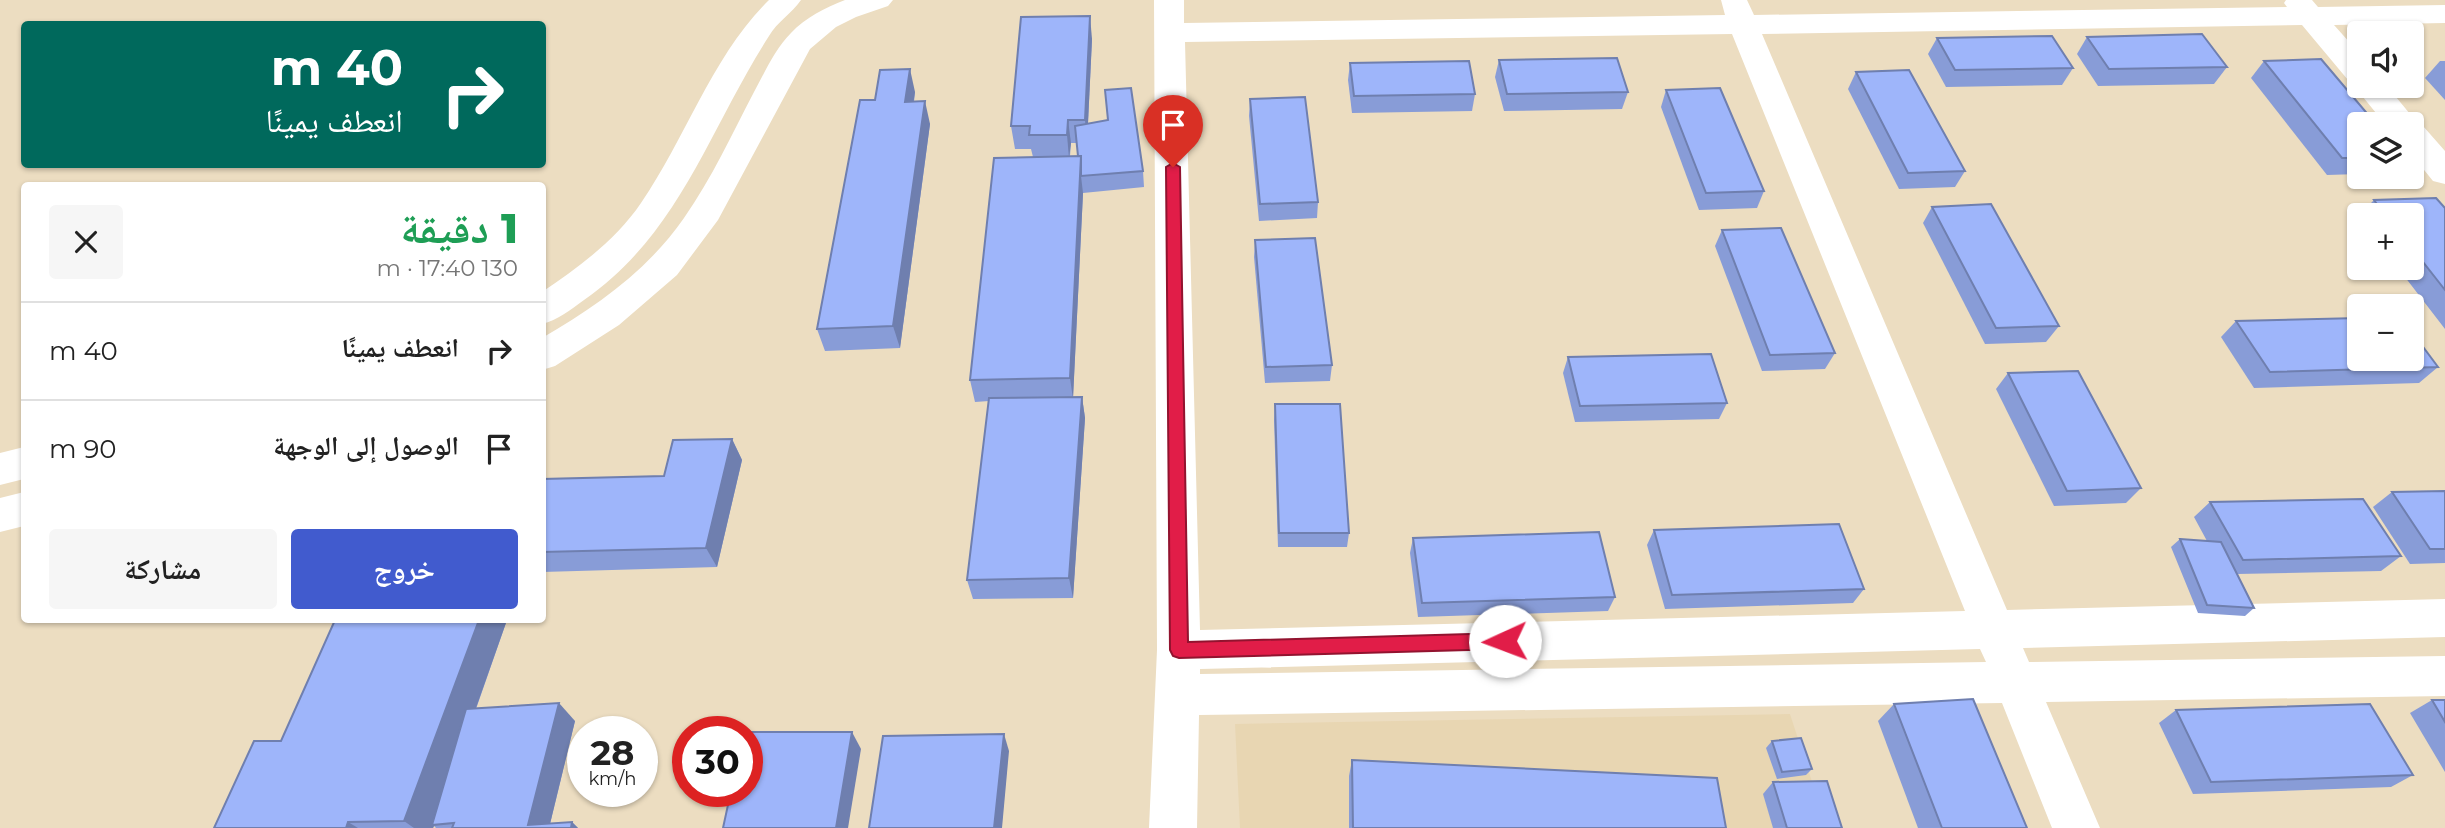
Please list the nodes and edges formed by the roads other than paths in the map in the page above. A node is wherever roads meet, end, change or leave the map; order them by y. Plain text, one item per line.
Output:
1 (786, 0) edge
2 (878, 0) edge
3 (2303, 8) edge
4 (1738, 12) edge
5 (2445, 14) edge
6 (1170, 17) edge
7 (2347, 59) edge
8 (2380, 98) edge
9 (2393, 112) edge
10 (2424, 148) edge
11 (2445, 173) edge
12 (546, 308) edge
13 (546, 353) edge
14 (21, 464) edge
15 (0, 469) edge
16 (21, 510) edge
17 (0, 515) edge
18 (2445, 618) edge
19 (1993, 627) junction
20 (1179, 650) junction
21 (2445, 676) edge
22 (2015, 681) junction
23 (1178, 695) junction
24 (1173, 828) edge
25 (2076, 828) edge

1 - 12 street
2 - 13 street
3 - 4 street
3 - 5 street
3 - 7 street
4 - 6 street
4 - 19 street
6 - 20 street
8 - 9 street
10 - 11 street
14 - 15 street
16 - 17 street
18 - 19 street
19 - 20 street
19 - 22 street
20 - 23 street
21 - 22 street
22 - 23 street
22 - 25 street
23 - 24 street

